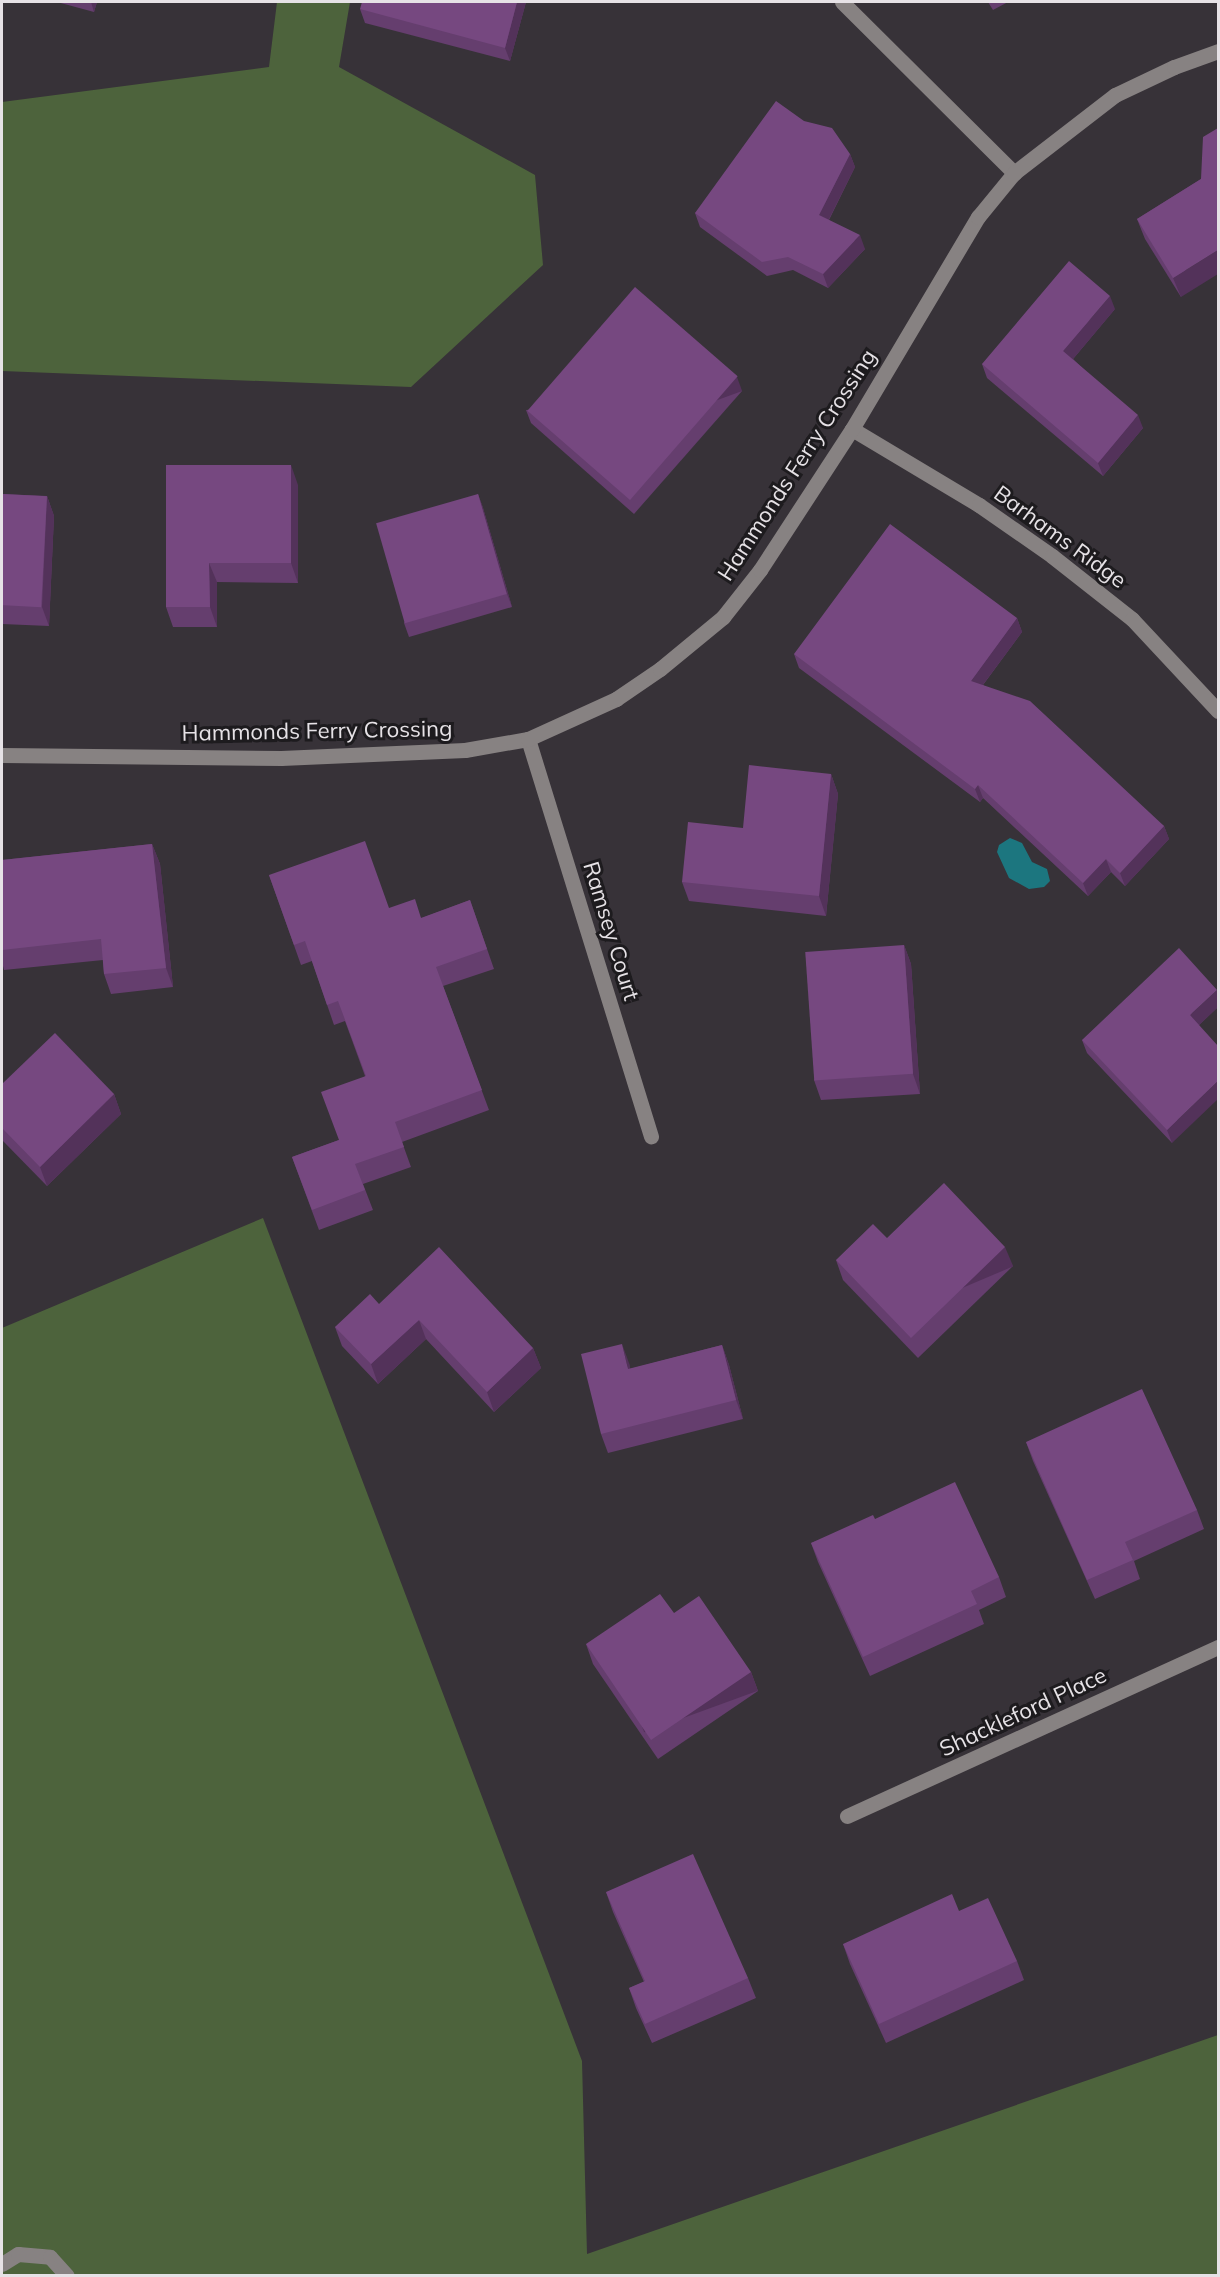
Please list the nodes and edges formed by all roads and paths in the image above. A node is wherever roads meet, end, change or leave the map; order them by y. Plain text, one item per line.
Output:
1 (842, 2) edge
2 (1218, 51) edge
3 (1014, 173) junction
4 (852, 429) junction
5 (1218, 711) edge
6 (528, 739) junction
7 (2, 755) edge
8 (651, 1136) dead end
9 (1218, 1647) edge
10 (847, 1816) dead end
11 (2, 2264) edge
12 (67, 2276) edge

1 - 3 street
2 - 3 street, Hammonds Ferry Crossing
3 - 4 street, Hammonds Ferry Crossing
4 - 5 street, Barhams Ridge
4 - 6 street, Hammonds Ferry Crossing
6 - 7 street, Hammonds Ferry Crossing
6 - 8 street, Ramsey Court
9 - 10 street, Shackleford Place
11 - 12 street

